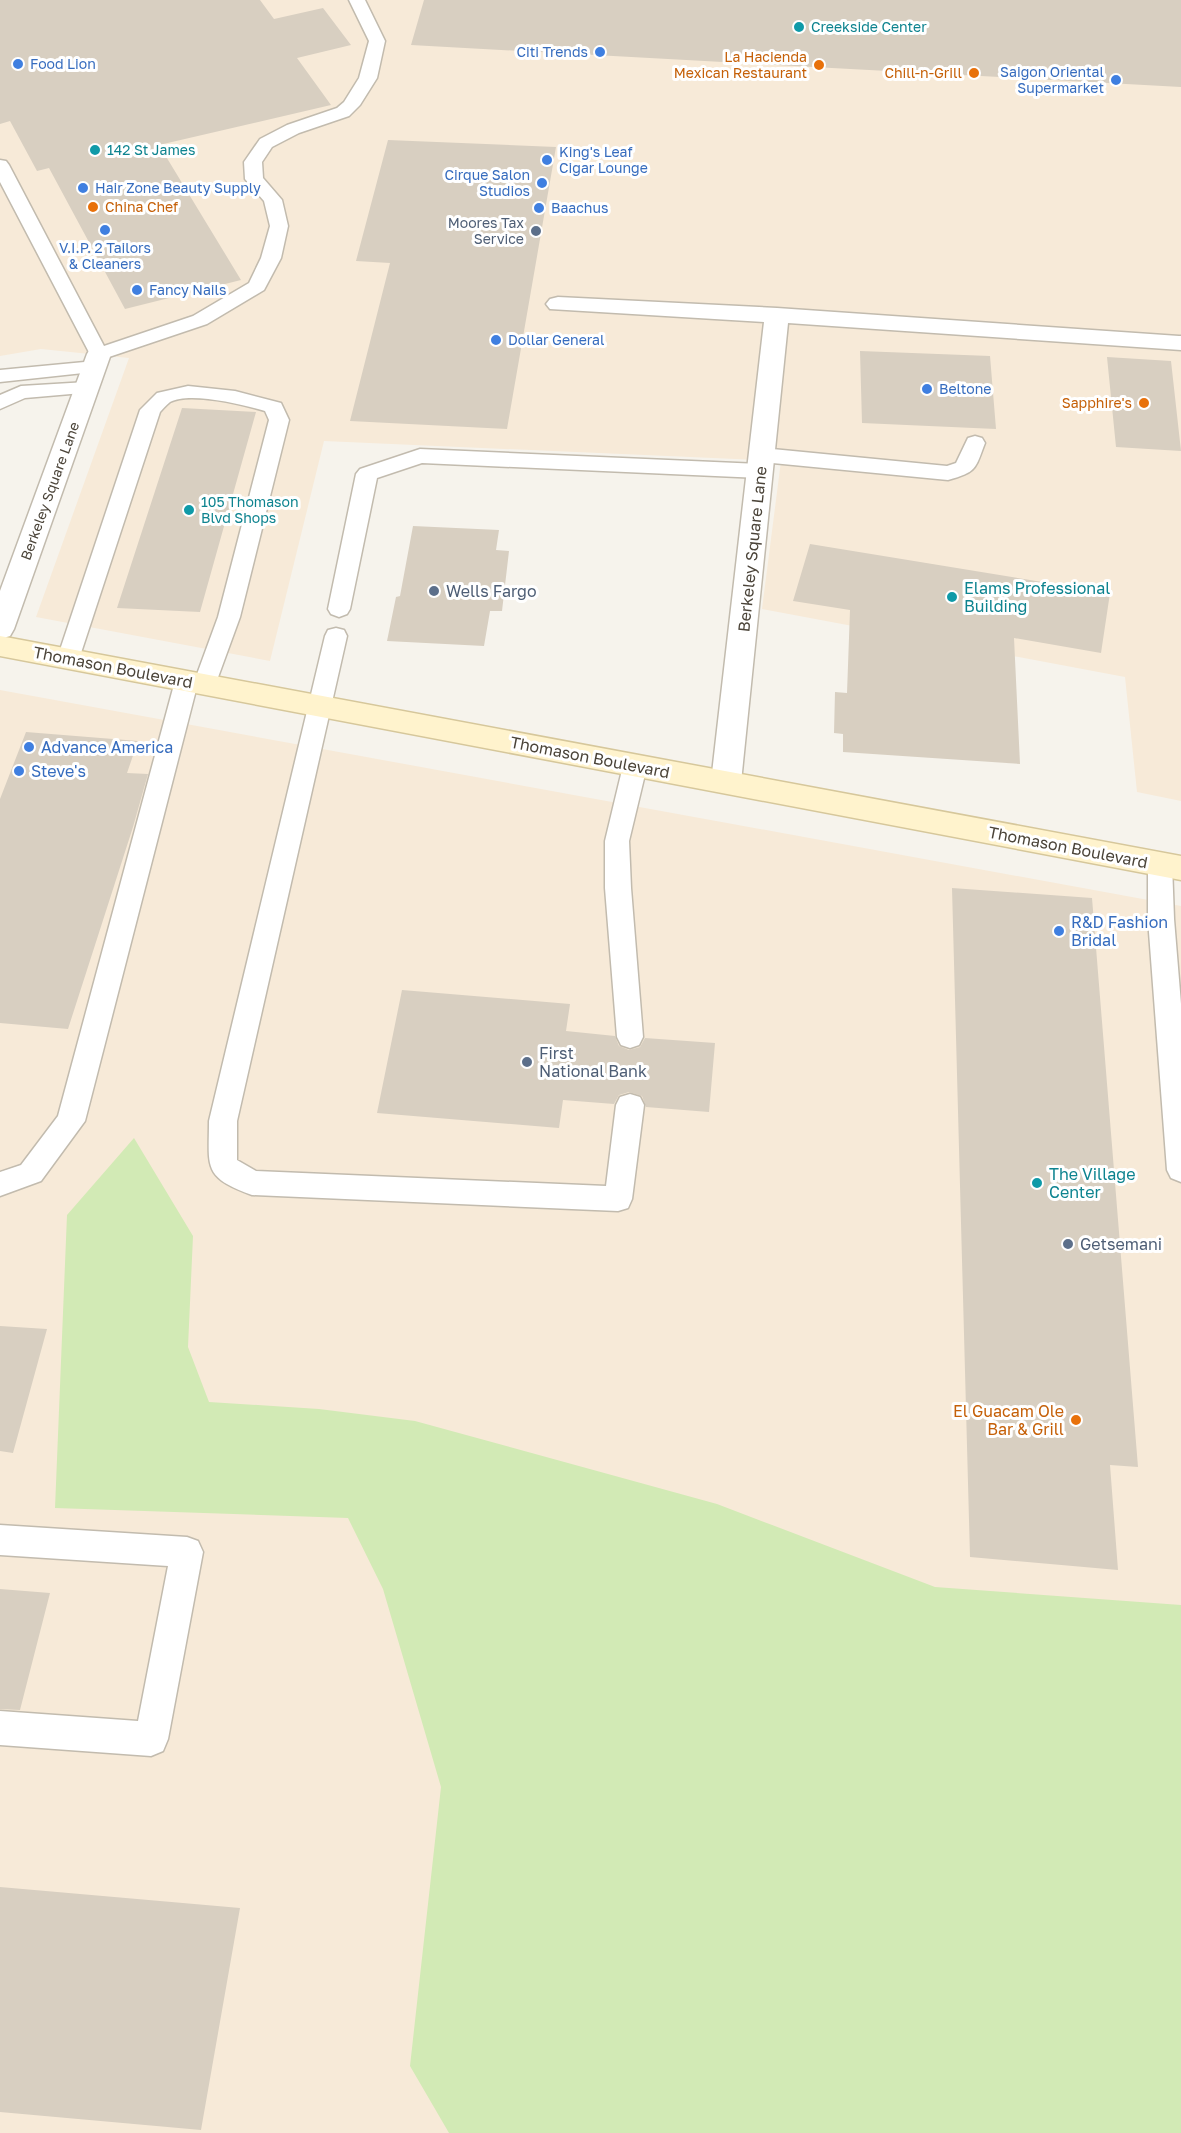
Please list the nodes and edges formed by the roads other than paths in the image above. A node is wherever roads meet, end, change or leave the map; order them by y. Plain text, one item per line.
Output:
1 (357, 0) edge
2 (0, 165) edge
3 (558, 304) dead end
4 (777, 315) junction
5 (1180, 343) edge
6 (94, 369) junction
7 (0, 376) edge
8 (0, 403) edge
9 (975, 443) dead end
10 (761, 463) junction
11 (339, 609) dead end
12 (0, 629) edge
13 (336, 636) dead end
14 (0, 646) edge
15 (68, 659) junction
16 (196, 683) junction
17 (320, 706) junction
18 (635, 765) junction
19 (726, 782) junction
20 (1170, 866) edge
21 (1171, 921) edge
22 (630, 1037) dead end
23 (630, 1105) dead end
24 (1181, 1170) edge
25 (0, 1184) edge
26 (0, 1540) edge
27 (0, 1728) edge

1 - 6 lane
2 - 6 lane
3 - 4 street
4 - 5 street
4 - 10 street, Berkeley Square Lane
6 - 7 lane
6 - 8 lane
6 - 12 street, Berkeley Square Lane
9 - 10 lane
10 - 11 lane
10 - 19 street, Berkeley Square Lane
13 - 17 lane
14 - 15 main road, Thomason Boulevard
15 - 16 main road, Thomason Boulevard
15 - 16 lane
16 - 17 main road, Thomason Boulevard
16 - 25 lane
17 - 18 main road, Thomason Boulevard
17 - 23 lane
18 - 19 main road, Thomason Boulevard
18 - 22 lane
19 - 20 main road, Thomason Boulevard
20 - 21 lane
21 - 24 lane
26 - 27 lane

